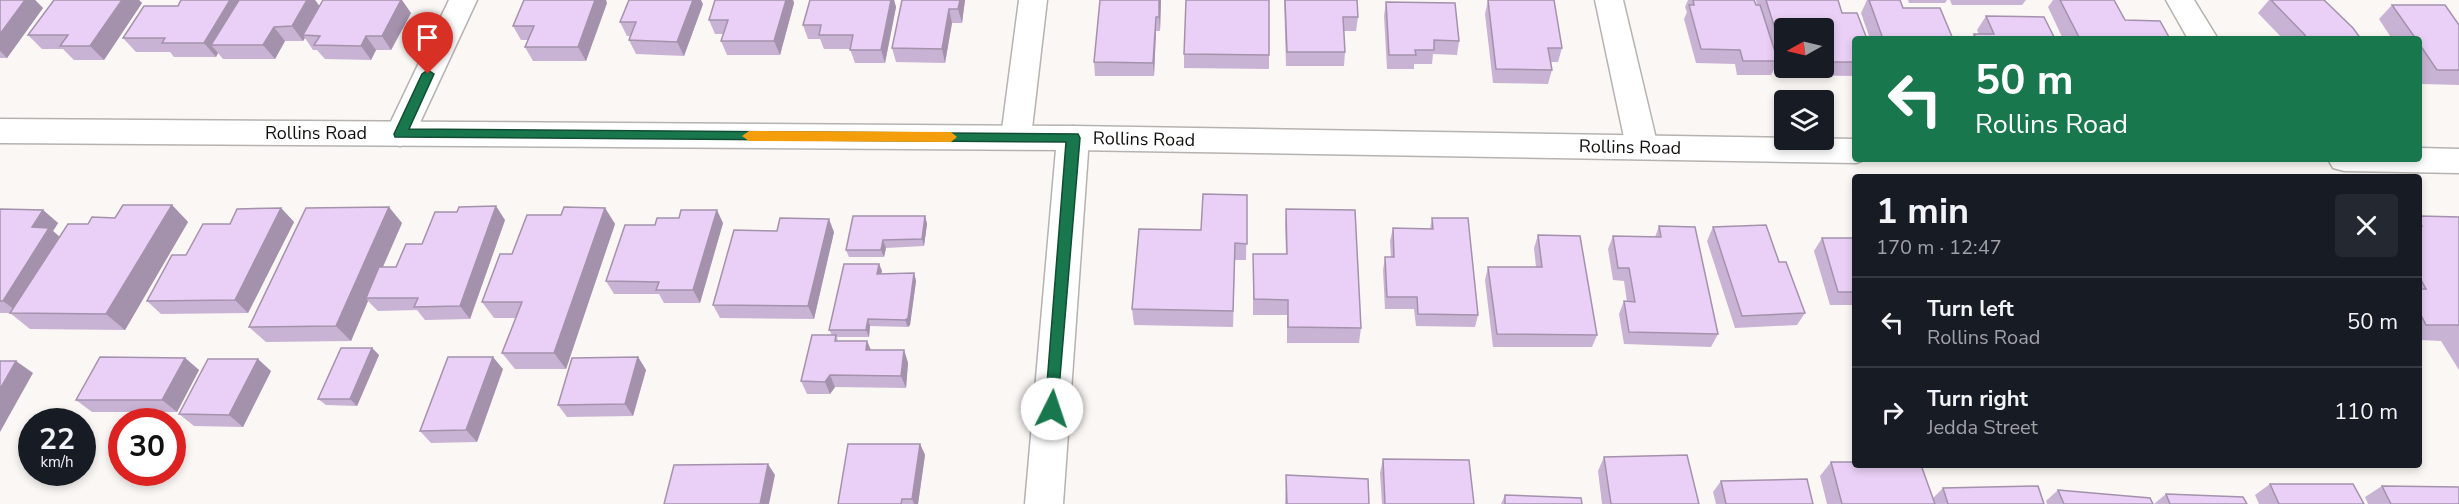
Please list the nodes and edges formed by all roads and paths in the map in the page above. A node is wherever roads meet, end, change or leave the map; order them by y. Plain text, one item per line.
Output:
1 (463, 0) edge
2 (1033, 0) edge
3 (1609, 0) edge
4 (2180, 0) edge
5 (2201, 36) edge
6 (0, 131) edge
7 (400, 134) junction
8 (1016, 137) junction
9 (1073, 138) junction
10 (1642, 147) junction
11 (1852, 151) edge
12 (2422, 160) edge
13 (2459, 160) edge
14 (1044, 504) edge

1 - 7 street
2 - 8 street
3 - 10 street
4 - 5 street
6 - 7 street, Rollins Road
7 - 8 street, Rollins Road
8 - 9 street, Rollins Road
9 - 10 street, Rollins Road
9 - 14 street
10 - 11 street, Rollins Road
12 - 13 street

